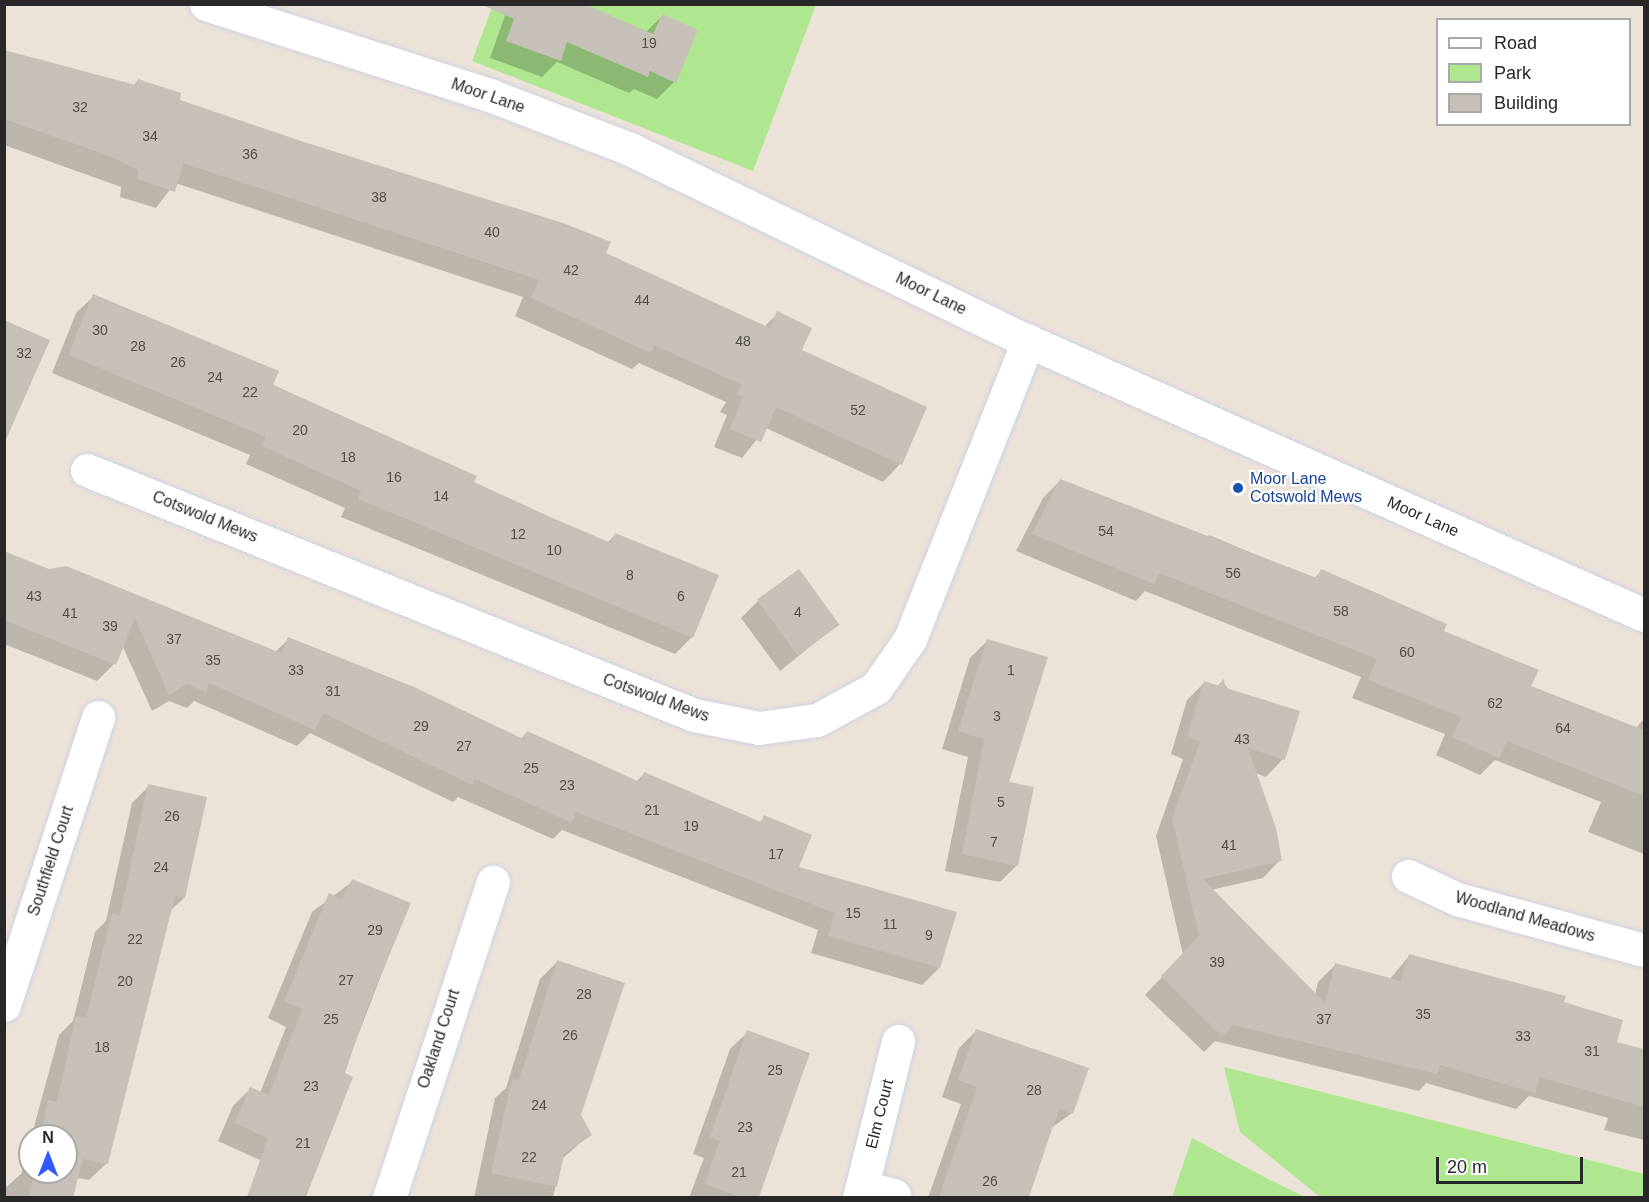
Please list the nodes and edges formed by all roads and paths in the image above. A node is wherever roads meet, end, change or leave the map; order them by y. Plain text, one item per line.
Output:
1 (206, 4) edge
2 (1028, 341) junction
3 (87, 470) dead end
4 (1644, 615) edge
5 (98, 717) dead end
6 (1408, 876) dead end
7 (493, 882) dead end
8 (1644, 950) edge
9 (4, 1005) edge
10 (898, 1041) dead end
11 (861, 1192) edge
12 (894, 1195) dead end
13 (388, 1197) edge

1 - 2 street, Moor Lane
2 - 3 street, Cotswold Mews
2 - 4 street, Moor Lane
5 - 9 street, Southfield Court
6 - 8 street, Woodland Meadows
7 - 13 street, Oakland Court
10 - 11 street, Elm Court
11 - 12 street, Elm Court

